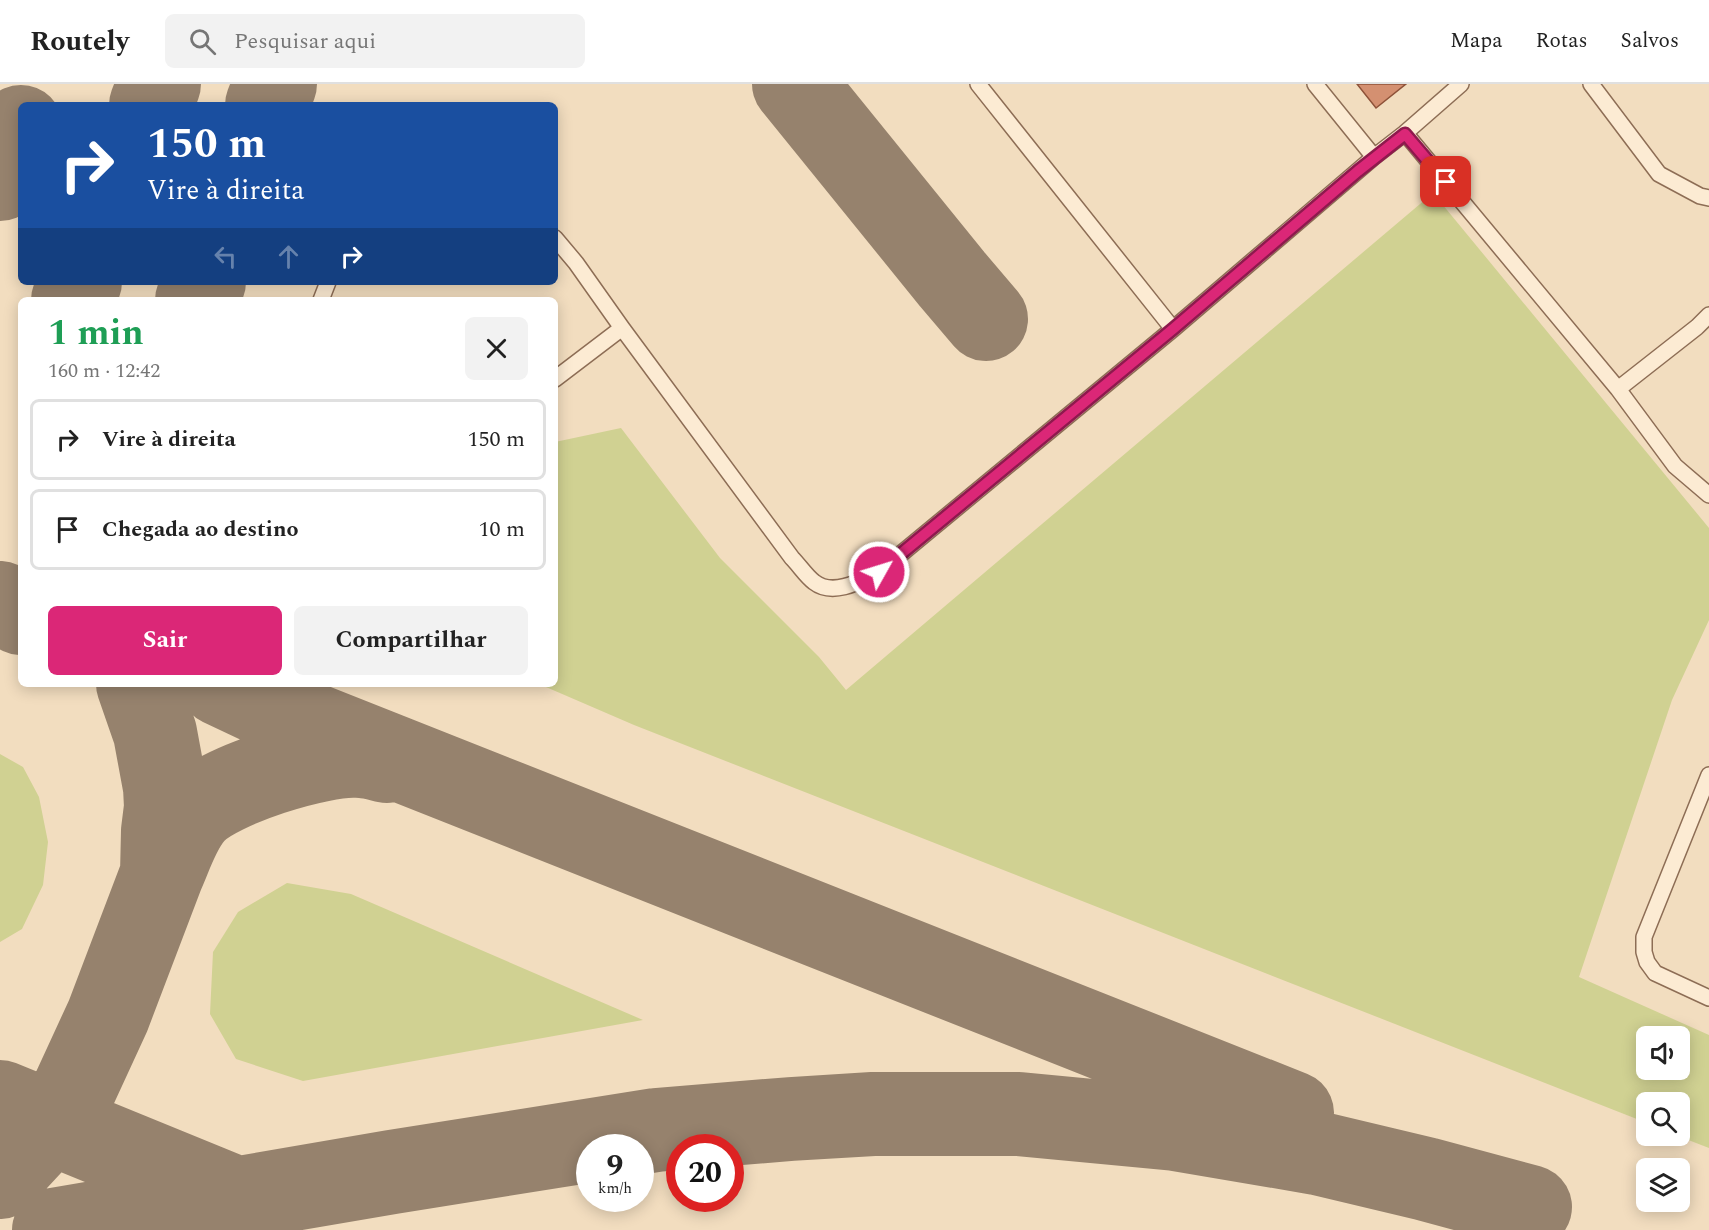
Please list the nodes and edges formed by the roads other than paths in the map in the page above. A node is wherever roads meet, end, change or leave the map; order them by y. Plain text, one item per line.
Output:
1 (978, 84) edge
2 (1315, 84) edge
3 (1461, 84) edge
4 (1591, 84) edge
5 (1405, 134) junction
6 (1374, 158) junction
7 (1709, 198) edge
8 (558, 242) edge
9 (1709, 315) edge
10 (622, 328) junction
11 (1173, 329) junction
12 (558, 377) edge
13 (1618, 389) junction
14 (1709, 495) edge
15 (1709, 775) edge
16 (1709, 998) edge

1 - 11 lane
2 - 6 lane
3 - 5 lane
4 - 7 lane
5 - 6 lane
5 - 13 lane
6 - 11 lane
8 - 10 lane
9 - 13 lane
10 - 11 lane
10 - 12 lane
13 - 14 lane
15 - 16 lane

